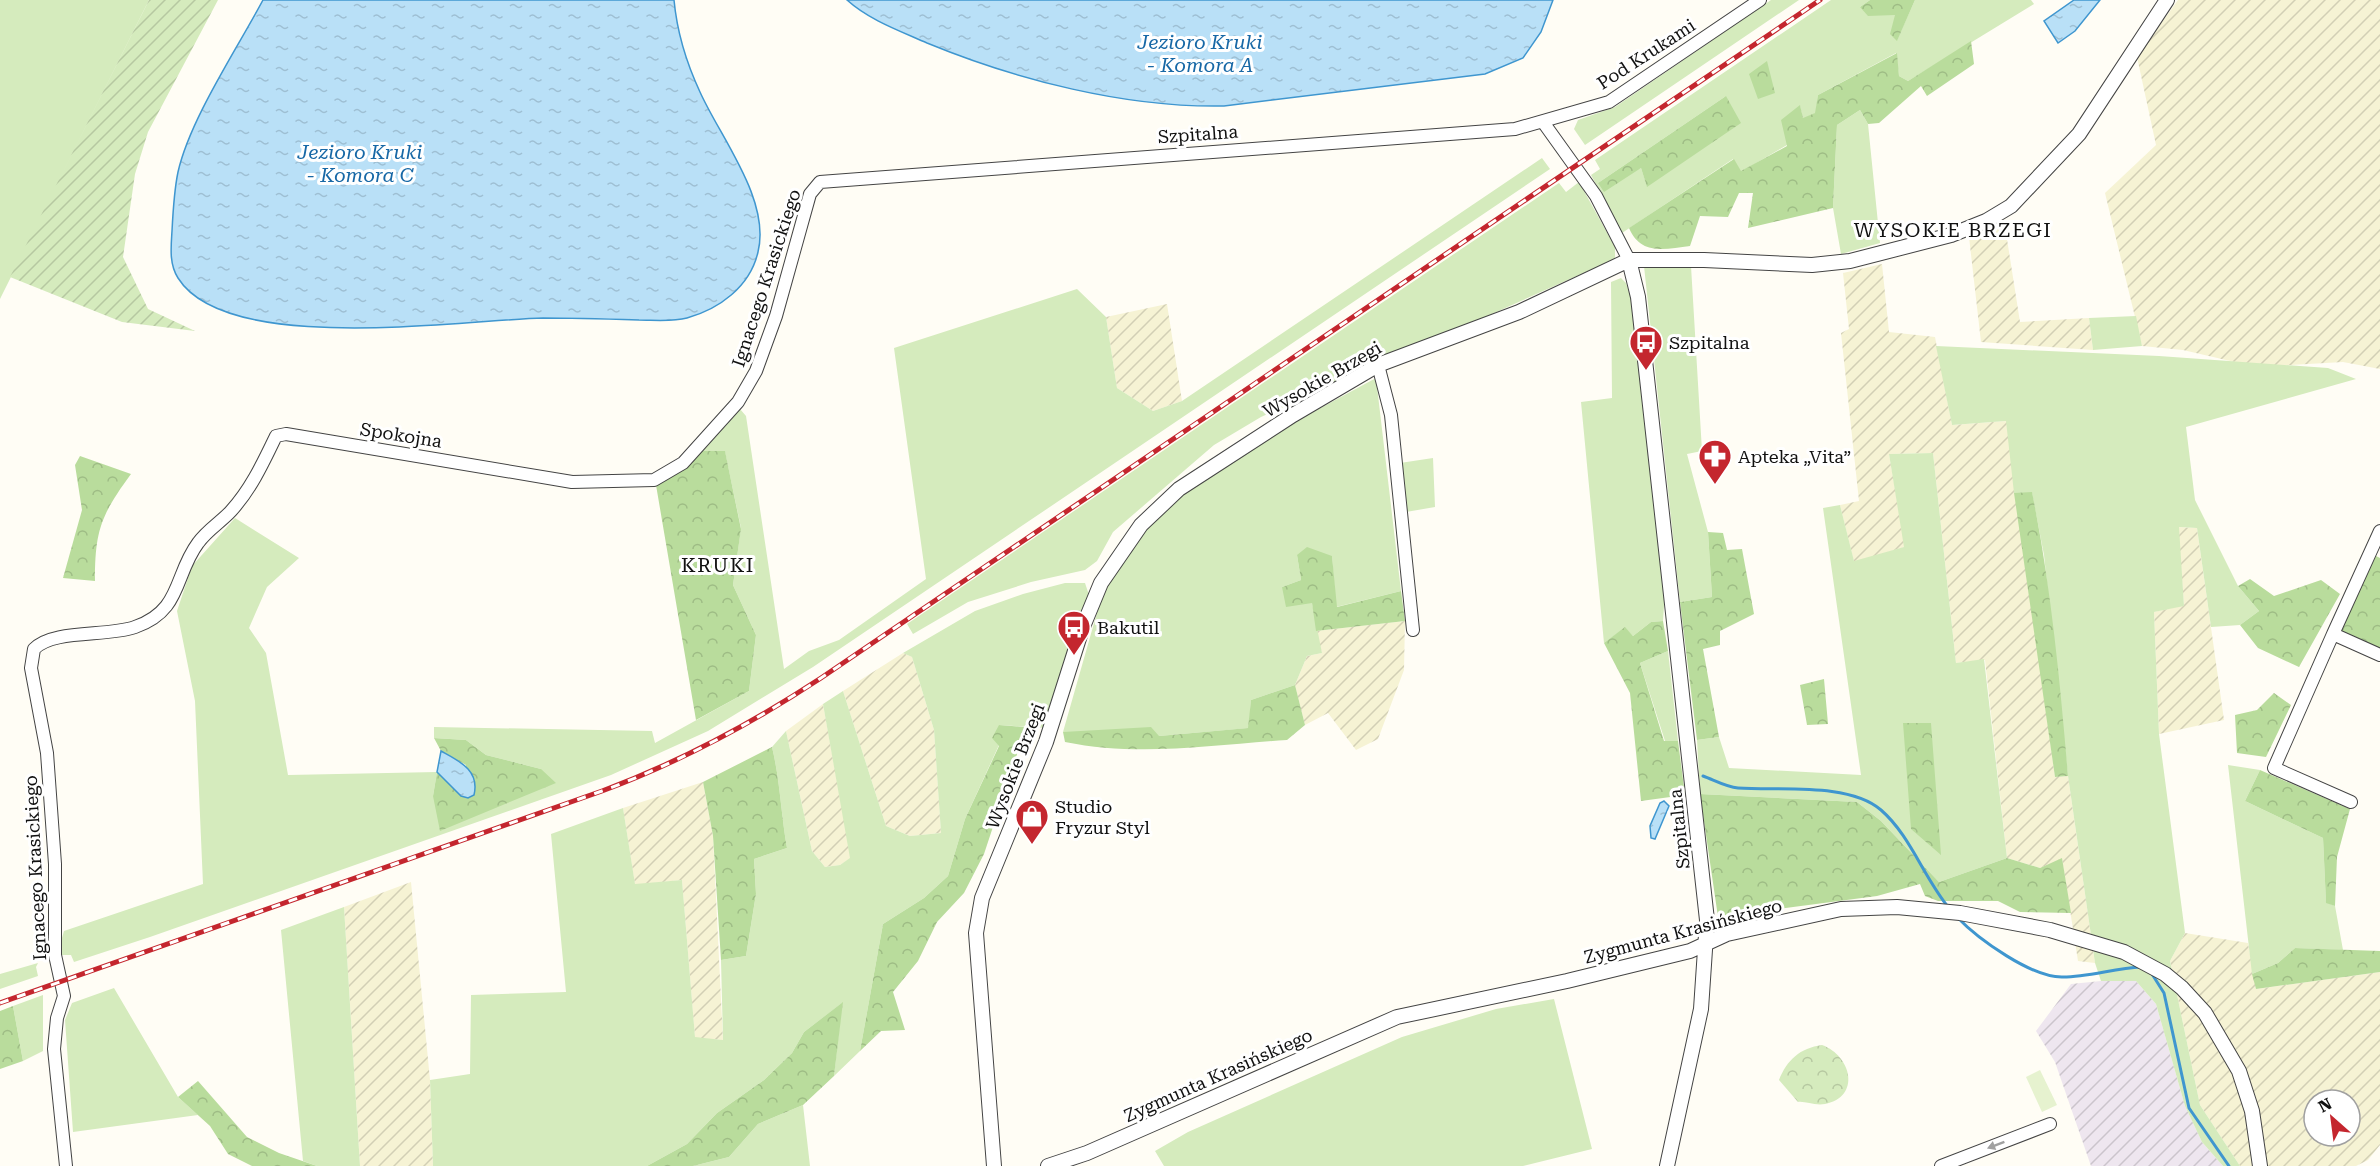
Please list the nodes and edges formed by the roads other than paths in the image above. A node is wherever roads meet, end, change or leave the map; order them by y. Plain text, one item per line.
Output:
1 (1760, 0) edge
2 (2167, 0) edge
3 (1543, 122) junction
4 (820, 182) joint
5 (1629, 260) junction
6 (1378, 365) junction
7 (572, 482) joint
8 (252, 483) joint
9 (2380, 531) edge
10 (1413, 630) dead end
11 (2333, 634) junction
12 (2380, 655) edge
13 (2351, 802) dead end
14 (1707, 944) junction
15 (2050, 1124) dead end
16 (66, 1166) edge
17 (994, 1166) edge
18 (1047, 1166) edge
19 (1667, 1166) edge
20 (1941, 1166) edge
21 (2260, 1166) edge

1 - 3 street, Pod Krukami
2 - 5 street, Wysokie Brzegi
3 - 4 street, Szpitalna
3 - 5 street, Szpitalna
4 - 7 street, Ignacego Krasickiego
5 - 6 street, Wysokie Brzegi
5 - 14 street, Szpitalna
6 - 10 street
6 - 17 street, Wysokie Brzegi
7 - 8 street, Spokojna
8 - 16 street, Ignacego Krasickiego
9 - 11 street
11 - 12 street
11 - 13 street
14 - 18 street, Zygmunta Krasińskiego
14 - 19 street, Szpitalna
14 - 21 street, Zygmunta Krasińskiego
15 -> 20 street

